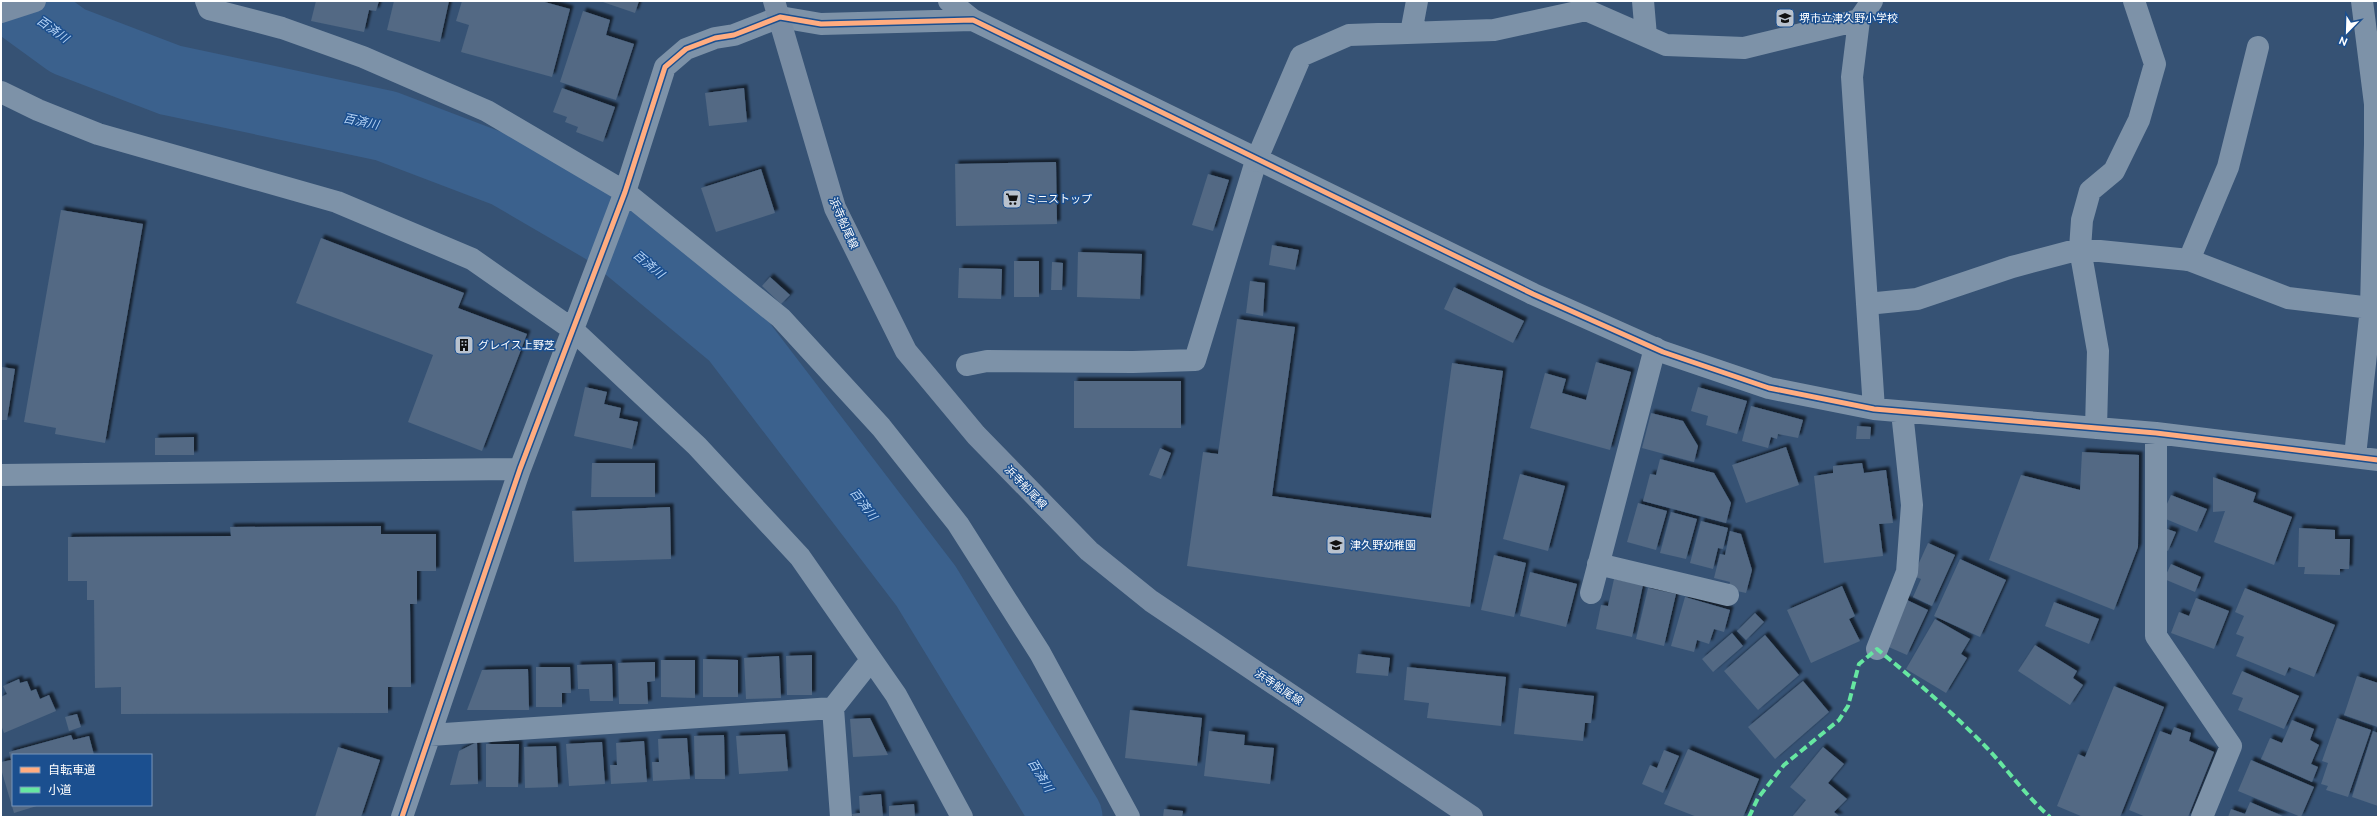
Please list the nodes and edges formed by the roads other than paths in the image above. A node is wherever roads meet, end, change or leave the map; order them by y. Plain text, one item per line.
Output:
1 (35, 1) edge
2 (206, 1) edge
3 (949, 1) edge
4 (1417, 1) edge
5 (1643, 1) edge
6 (1872, 1) edge
7 (2134, 1) edge
8 (2362, 1) edge
9 (777, 9) edge
10 (1, 12) edge
11 (973, 20) junction
12 (1859, 20) junction
13 (1411, 33) junction
14 (1646, 36) junction
15 (2258, 47) dead end
16 (1, 92) edge
17 (2376, 144) edge
18 (1256, 161) junction
19 (622, 200) junction
20 (2080, 249) junction
21 (2189, 260) junction
22 (1867, 304) junction
23 (2371, 308) junction
24 (574, 324) junction
25 (1654, 348) junction
26 (967, 365) dead end
27 (1874, 409) junction
28 (1902, 412) junction
29 (2096, 428) junction
30 (2156, 433) junction
31 (2355, 456) junction
32 (2378, 460) edge
33 (520, 470) junction
34 (1, 475) edge
35 (1598, 564) junction
36 (1591, 593) dead end
37 (1728, 595) dead end
38 (1878, 648) dead end
39 (871, 660) junction
40 (833, 708) junction
41 (430, 735) junction
42 (402, 817) edge
43 (841, 817) edge
44 (962, 817) edge
45 (1129, 817) edge
46 (1472, 817) edge
47 (2202, 817) edge

1 - 10 street
2 - 19 street
3 - 11 street
4 - 13 street
5 - 14 street
6 - 12 street
7 - 20 street
8 - 17 street
9 - 11 street
9 - 19 street
9 - 46 street, 浜寺船尾線
11 - 18 street
12 - 14 street
12 - 22 street
13 - 14 street
13 - 18 street
15 - 21 street
16 - 24 street
17 - 23 street
18 - 25 street
18 - 26 street
19 - 24 street
19 - 45 street
20 - 21 street
20 - 22 street
20 - 29 street
21 - 23 street
22 - 27 street
23 - 31 street
24 - 33 street
24 - 39 street
25 - 27 street
25 - 35 street
27 - 28 street
28 - 29 street
28 - 38 street
29 - 30 street
30 - 31 street
30 - 47 street
31 - 32 street
33 - 34 street
33 - 41 street
35 - 36 street
35 - 37 street
39 - 40 street
39 - 44 street
40 - 41 street
40 - 43 street
41 - 42 street

